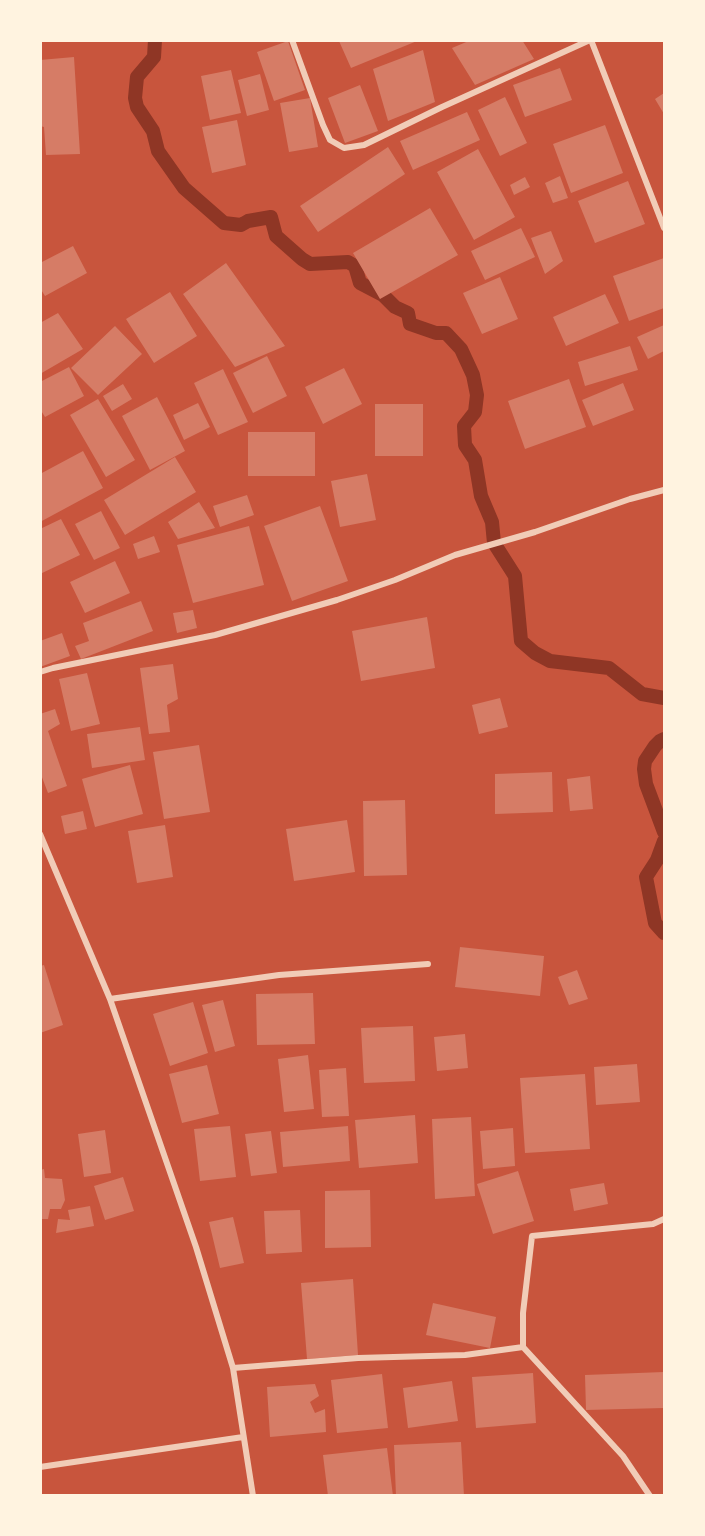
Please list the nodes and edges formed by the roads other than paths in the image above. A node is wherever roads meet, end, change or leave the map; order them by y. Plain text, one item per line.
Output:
1 (292, 40) edge
2 (590, 40) edge
3 (664, 228) edge
4 (664, 490) edge
5 (40, 672) edge
6 (40, 834) edge
7 (428, 964) dead end
8 (110, 999) junction
9 (664, 1219) edge
10 (523, 1347) junction
11 (232, 1368) junction
12 (243, 1437) junction
13 (40, 1467) edge
14 (253, 1496) edge
15 (650, 1496) edge

1 - 2 street
2 - 3 street
4 - 5 street
6 - 8 street
7 - 8 street
8 - 11 street
9 - 10 street
10 - 11 street
10 - 15 street
11 - 12 street
12 - 13 street
12 - 14 street

